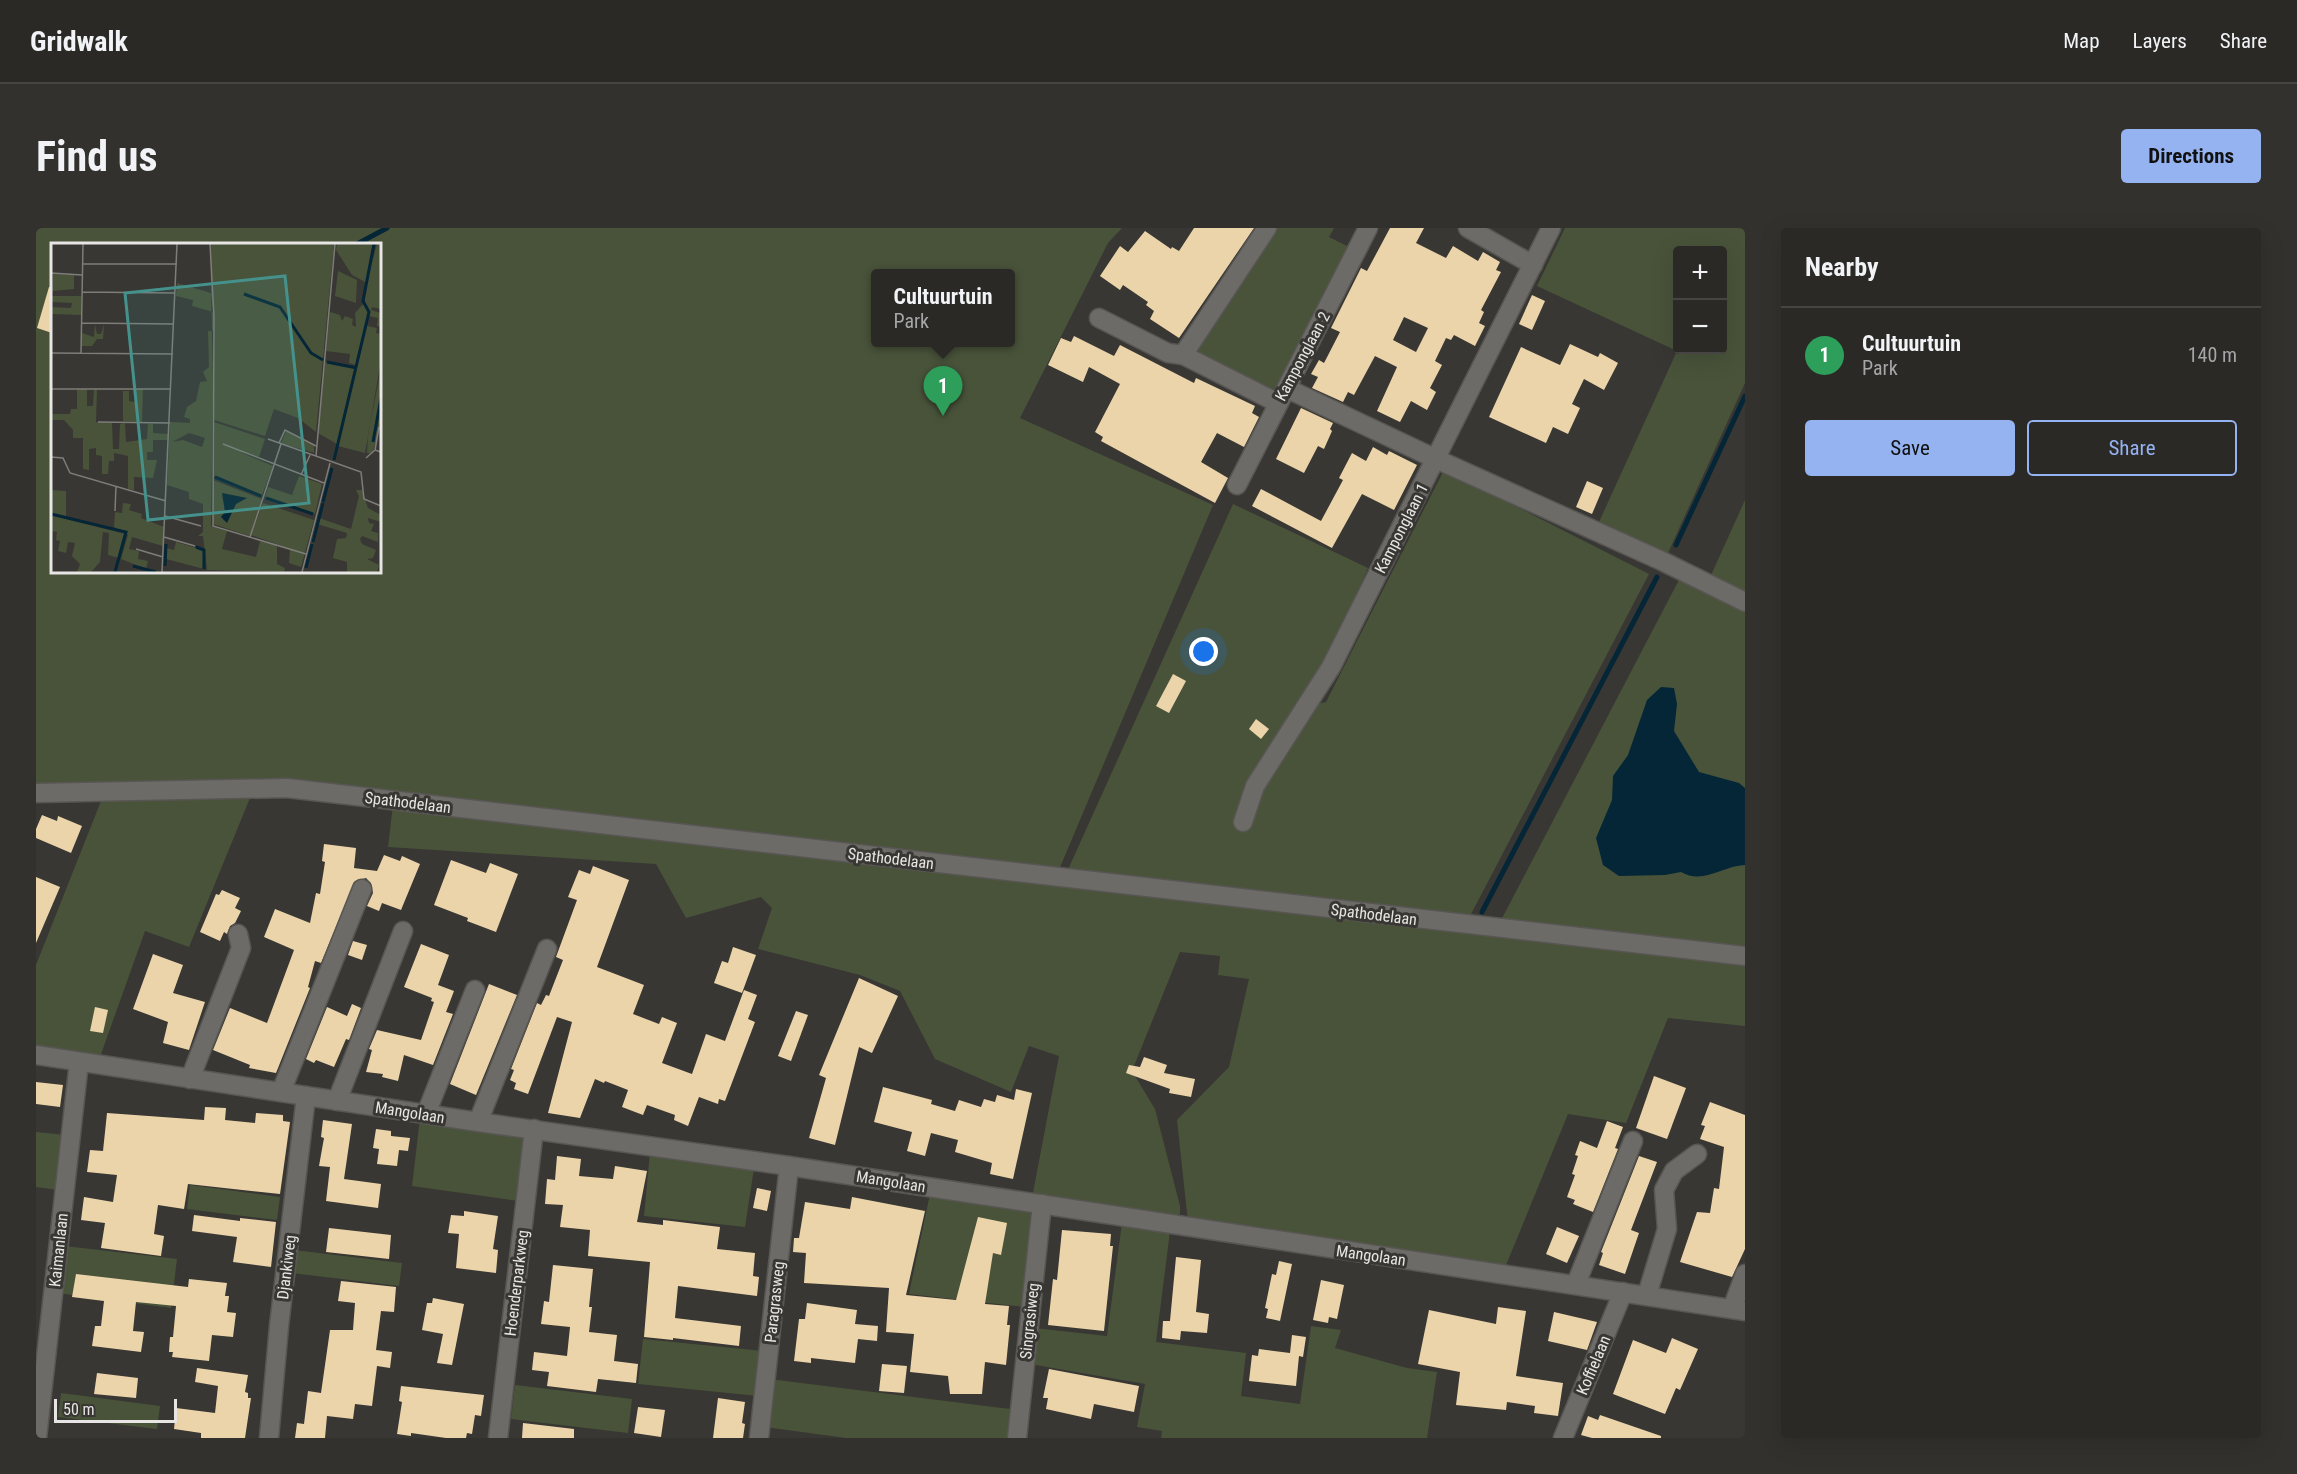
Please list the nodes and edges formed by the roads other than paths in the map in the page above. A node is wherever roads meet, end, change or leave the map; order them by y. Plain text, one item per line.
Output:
1 (1267, 228) edge
2 (1368, 228) edge
3 (1468, 228) edge
4 (1551, 228) edge
5 (1533, 265) junction
6 (1099, 318) dead end
7 (1183, 354) junction
8 (1283, 396) junction
9 (1436, 459) junction
10 (1237, 485) dead end
11 (1745, 602) edge
12 (36, 794) edge
13 (1243, 822) dead end
14 (362, 889) dead end
15 (404, 931) dead end
16 (237, 933) dead end
17 (547, 949) dead end
18 (1745, 956) edge
19 (475, 990) dead end
20 (36, 1055) edge
21 (79, 1062) junction
22 (190, 1079) junction
23 (281, 1092) junction
24 (306, 1096) junction
25 (337, 1101) junction
26 (426, 1114) junction
27 (478, 1122) junction
28 (534, 1129) junction
29 (1633, 1141) dead end
30 (1697, 1154) dead end
31 (789, 1166) junction
32 (1042, 1204) junction
33 (1745, 1274) edge
34 (1576, 1284) junction
35 (1623, 1292) junction
36 (1647, 1295) junction
37 (1739, 1310) edge
38 (37, 1438) edge
39 (269, 1438) edge
40 (498, 1438) edge
41 (759, 1438) edge
42 (1017, 1438) edge
43 (1563, 1438) edge

1 - 7 street
2 - 8 street, Kamponglaan 2
3 - 5 street
4 - 5 street, Kamponglaan 1
5 - 9 street, Kamponglaan 1
6 - 7 street
7 - 8 street
8 - 9 street
8 - 10 street, Kamponglaan 2
9 - 11 street
9 - 13 street, Kamponglaan 1
12 - 18 street, Spathodelaan
14 - 23 street
15 - 25 street
16 - 22 street
17 - 27 street
19 - 26 street
20 - 21 street, Mangolaan
21 - 22 street, Mangolaan
21 - 38 street, Kaimanlaan
22 - 23 street, Mangolaan
23 - 24 street, Mangolaan
24 - 25 street, Mangolaan
24 - 39 street, Djankiweg
25 - 26 street, Mangolaan
26 - 27 street, Mangolaan
27 - 28 street, Mangolaan
28 - 31 street, Mangolaan
28 - 40 street, Hoenderparkweg
29 - 34 street
30 - 36 street
31 - 32 street, Mangolaan
31 - 41 street, Paragrasweg
32 - 34 street, Mangolaan
32 - 42 street, Singrasiweg
33 - 37 street
34 - 35 street, Mangolaan
35 - 36 street, Mangolaan
35 - 43 street, Koffielaan
36 - 37 street, Mangolaan

